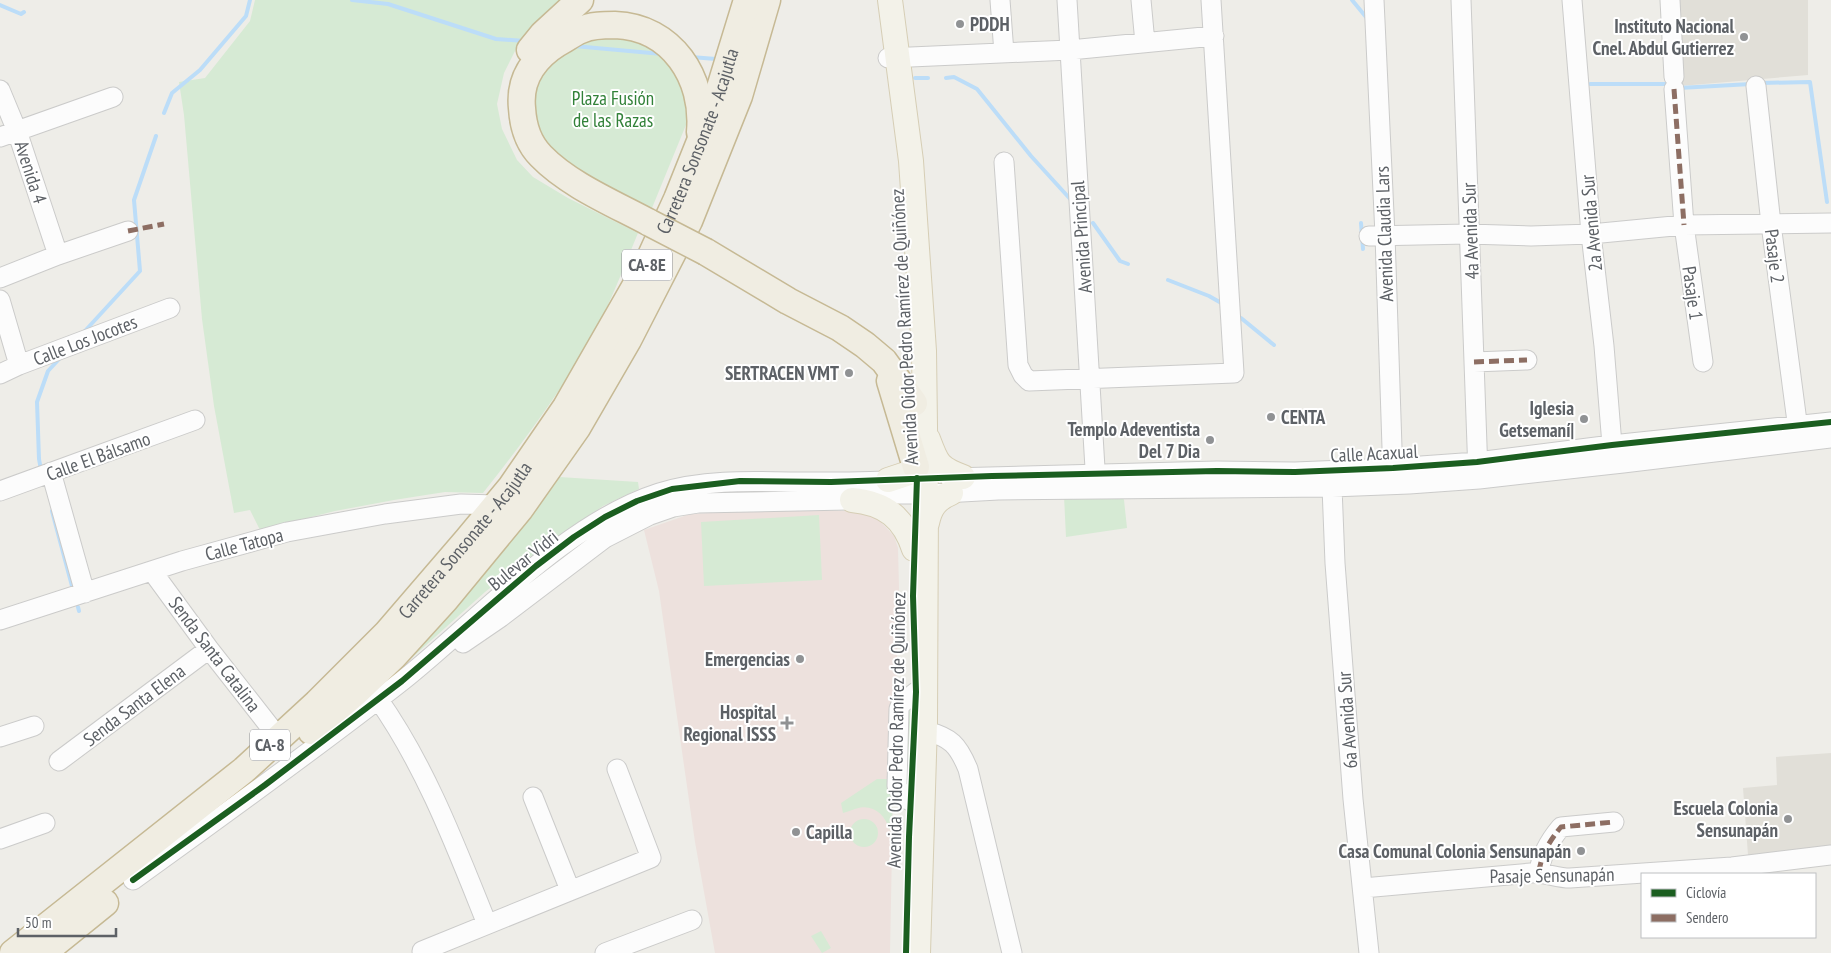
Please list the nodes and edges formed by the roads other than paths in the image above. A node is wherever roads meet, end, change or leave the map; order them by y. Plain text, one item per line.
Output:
1 (580, 0) edge
2 (747, 0) edge
3 (767, 0) edge
4 (881, 0) edge
5 (890, 0) edge
6 (1000, 0) edge
7 (1067, 0) edge
8 (1141, 0) edge
9 (1212, 0) edge
10 (1374, 0) edge
11 (1461, 0) edge
12 (1572, 0) edge
13 (1670, 0) edge
14 (1214, 36) junction
15 (1145, 43) junction
16 (1070, 50) junction
17 (1004, 53) junction
18 (893, 57) junction
19 (1756, 86) dead end
20 (0, 90) edge
21 (113, 98) dead end
22 (9, 134) edge
23 (1004, 162) dead end
24 (677, 199) junction
25 (650, 223) junction
26 (1831, 223) edge
27 (1771, 224) junction
28 (1684, 225) junction
29 (128, 231) dead end
30 (1470, 234) junction
31 (1591, 234) junction
32 (1377, 236) junction
33 (58, 255) junction
34 (0, 278) edge
35 (0, 300) edge
36 (170, 308) dead end
37 (1527, 360) dead end
38 (884, 362) junction
39 (1474, 362) junction
40 (1703, 362) dead end
41 (19, 365) junction
42 (0, 374) edge
43 (1090, 379) junction
44 (914, 403) junction
45 (195, 420) dead end
46 (1831, 422) edge
47 (925, 431) junction
48 (1798, 434) junction
49 (1831, 438) edge
50 (1612, 445) junction
51 (1623, 463) junction
52 (1603, 465) junction
53 (1332, 470) junction
54 (1478, 470) junction
55 (44, 475) junction
56 (1393, 476) junction
57 (888, 480) joint
58 (920, 482) junction
59 (1096, 482) junction
60 (957, 485) junction
61 (1332, 487) junction
62 (0, 491) edge
63 (845, 500) junction
64 (496, 505) junction
65 (926, 527) junction
66 (914, 549) junction
67 (152, 571) junction
68 (85, 593) junction
69 (0, 620) edge
70 (209, 648) junction
71 (402, 681) junction
72 (378, 698) junction
73 (34, 726) dead end
74 (925, 731) junction
75 (0, 737) edge
76 (278, 737) junction
77 (59, 761) dead end
78 (617, 769) dead end
79 (533, 797) dead end
80 (1614, 822) dead end
81 (46, 823) dead end
82 (0, 839) edge
83 (1831, 855) edge
84 (1539, 872) junction
85 (133, 880) junction
86 (1362, 888) junction
87 (570, 890) junction
88 (692, 920) dead end
89 (487, 924) junction
90 (423, 952) edge
91 (12, 953) edge
92 (43, 953) edge
93 (605, 953) edge
94 (906, 953) edge
95 (918, 953) edge
96 (1012, 953) edge
97 (1369, 953) edge

1 - 25 highway
2 - 24 highway, Carretera Sonsonate - Acajutla / CA-8E
3 - 85 highway, Carretera Sonsonate - Acajutla / CA-8E
4 - 18 main road
5 - 18 main road, Avenida Oidor Pedro Ramírez de Quiñónez
6 - 17 street
7 - 16 street, Avenida Principal
8 - 15 street
9 - 14 street
10 - 32 street, Avenida Claudia Lars
11 - 30 street, 4a Avenida Sur
12 - 31 street, 2a Avenida Sur
13 - 28 street, Pasaje 1
14 - 15 street
14 - 43 street
15 - 16 street
16 - 17 street
16 - 43 street, Avenida Principal
17 - 18 street
18 - 44 main road
18 - 47 main road, Avenida Oidor Pedro Ramírez de Quiñónez
19 - 27 street, Pasaje 2
20 - 22 street, Avenida 4
21 - 22 street
22 - 33 street, Avenida 4
23 - 43 street
24 - 25 highway
24 - 64 highway, Carretera Sonsonate - Acajutla / CA-8E
25 - 38 highway, bridge
26 - 27 street
27 - 28 street
27 - 48 street, Pasaje 2
28 - 31 street
28 - 40 street, Pasaje 1
29 - 33 street
30 - 31 street
30 - 32 street
30 - 39 street, 4a Avenida Sur
31 - 50 street, 2a Avenida Sur
32 - 56 street, Avenida Claudia Lars
33 - 34 street
35 - 41 street
36 - 41 street, Calle Los Jocotes
37 - 39 street
38 - 44 highway
38 - 58 highway
39 - 54 street, 4a Avenida Sur
41 - 42 street, Calle Los Jocotes
43 - 59 street, Avenida Principal
44 - 58 main road
45 - 55 street, Calle El Bálsamo
46 - 48 street, Calle Acaxual
47 - 58 main road, Avenida Oidor Pedro Ramírez de Quiñónez
47 - 60 main road
48 - 49 street, Calle Acaxual
48 - 50 street, Calle Acaxual
48 - 51 street, Calle Acaxual
50 - 51 street
50 - 52 street
50 - 54 street, Calle Acaxual
51 - 52 street, Calle Acaxual
52 - 54 street, Calle Acaxual
53 - 56 street, Calle Acaxual
53 - 59 street, Calle Acaxual
53 - 61 street, Calle Acaxual
54 - 56 street, Calle Acaxual
55 - 62 street, Calle El Bálsamo
55 - 68 street
56 - 61 street, Calle Acaxual
57 - 58 main road
57 - 71 street, Bulevar Vidri
58 - 60 street, Calle Acaxual
58 - 63 street, Bulevar Vidri
58 - 65 main road, Avenida Oidor Pedro Ramírez de Quiñónez
58 - 66 main road, Avenida Oidor Pedro Ramírez de Quiñónez
59 - 60 street, Calle Acaxual
59 - 61 street, Calle Acaxual
60 - 65 main road
61 - 86 street, 6a Avenida Sur
63 - 66 main road
63 - 71 street, Bulevar Vidri
64 - 67 street, Calle Tatopa
64 - 76 highway, Carretera Sonsonate - Acajutla / CA-8
65 - 74 main road, Avenida Oidor Pedro Ramírez de Quiñónez
66 - 94 main road, Avenida Oidor Pedro Ramírez de Quiñónez
67 - 68 street, Calle Tatopa
67 - 70 street, Senda Santa Catalina
68 - 69 street, Calle Tatopa
70 - 76 street, Senda Santa Catalina
70 - 77 street, Senda Santa Elena
71 - 72 street
72 - 85 street
72 - 89 street
73 - 75 street
74 - 95 main road, Avenida Oidor Pedro Ramírez de Quiñónez
74 - 96 street
76 - 91 highway, Carretera Sonsonate - Acajutla / CA-8
78 - 87 street
79 - 87 street
80 - 84 street
81 - 82 street
83 - 84 street, Pasaje Sensunapán
84 - 86 street, Pasaje Sensunapán
85 - 92 highway, Carretera Sonsonate - Acajutla / CA-8E
86 - 97 street, 6a Avenida Sur
87 - 89 street
88 - 93 street
89 - 90 street

